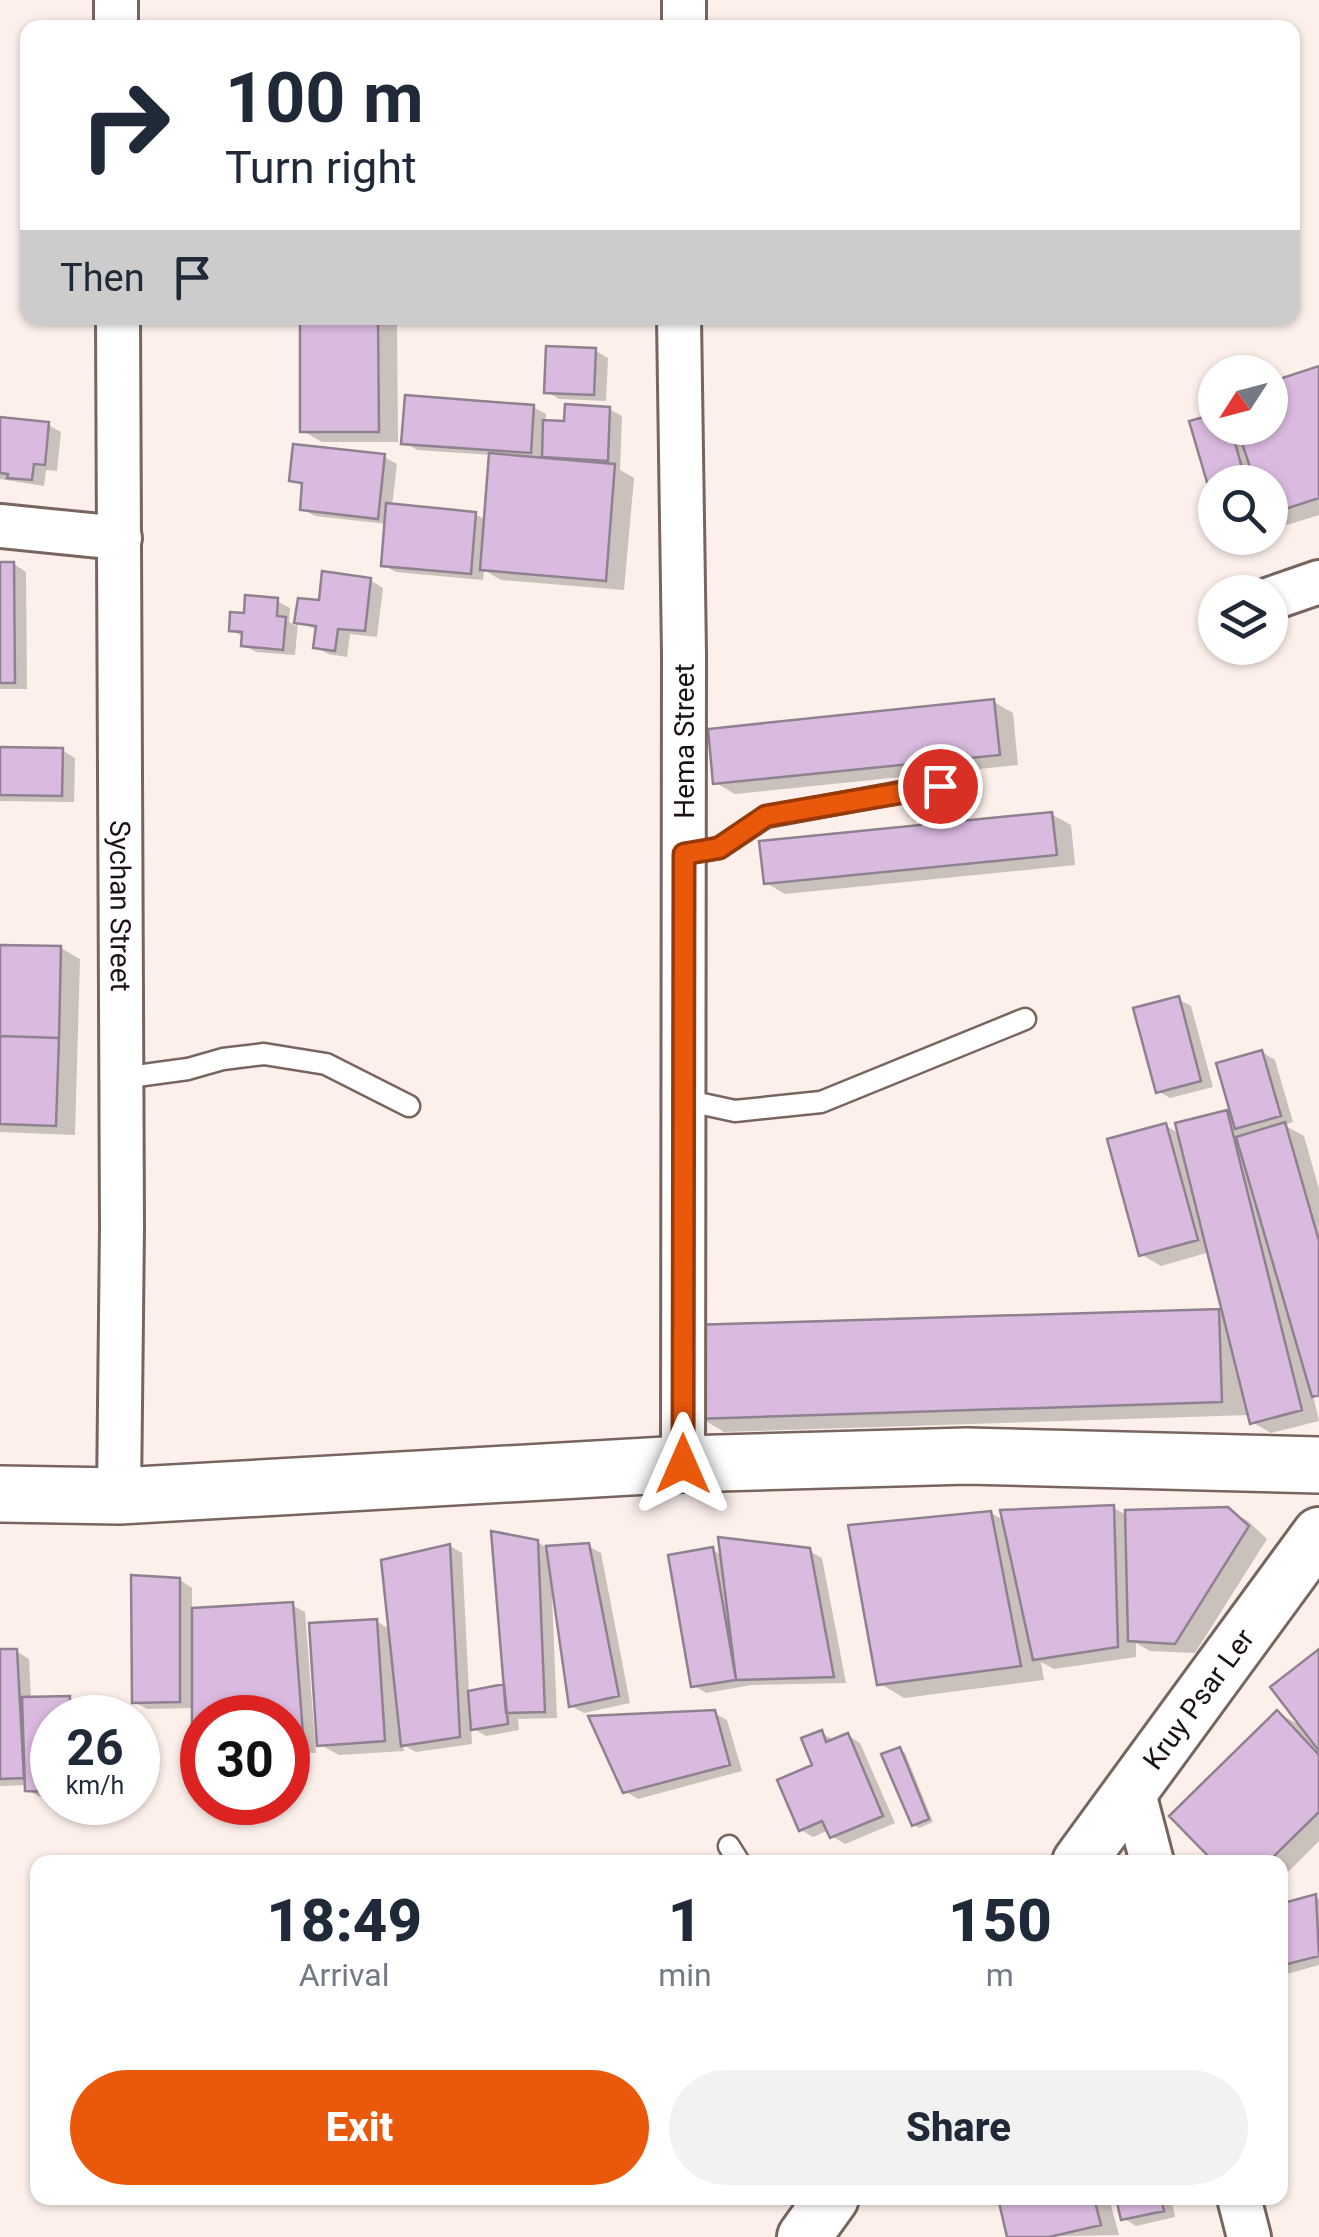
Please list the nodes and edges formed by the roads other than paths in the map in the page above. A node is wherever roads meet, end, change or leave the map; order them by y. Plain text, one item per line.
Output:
1 (118, 325) edge
2 (679, 325) edge
3 (0, 526) edge
4 (120, 538) junction
5 (1319, 582) edge
6 (1288, 592) edge
7 (940, 786) dead end
8 (684, 854) junction
9 (1024, 1019) dead end
10 (122, 1078) junction
11 (684, 1100) junction
12 (408, 1106) dead end
13 (683, 1464) junction
14 (1319, 1465) edge
15 (0, 1494) edge
16 (119, 1496) junction
17 (1319, 1534) edge
18 (1133, 1789) junction
19 (1084, 1855) edge
20 (1150, 1855) edge
21 (827, 2205) edge
22 (1241, 2205) edge
23 (804, 2237) edge
24 (1249, 2237) edge

1 - 4 street, Sychan Street
2 - 8 street, Hema Street
3 - 4 street
4 - 10 street, Sychan Street
5 - 6 street
7 - 8 lane
8 - 11 street, Hema Street
9 - 11 lane
10 - 12 lane
10 - 16 street, Sychan Street
11 - 13 street, Hema Street
13 - 14 highway
13 - 16 highway
15 - 16 highway
17 - 18 street, Kruy Psar Ler
18 - 19 street, Kruy Psar Ler
18 - 20 street
21 - 23 street
22 - 24 street

